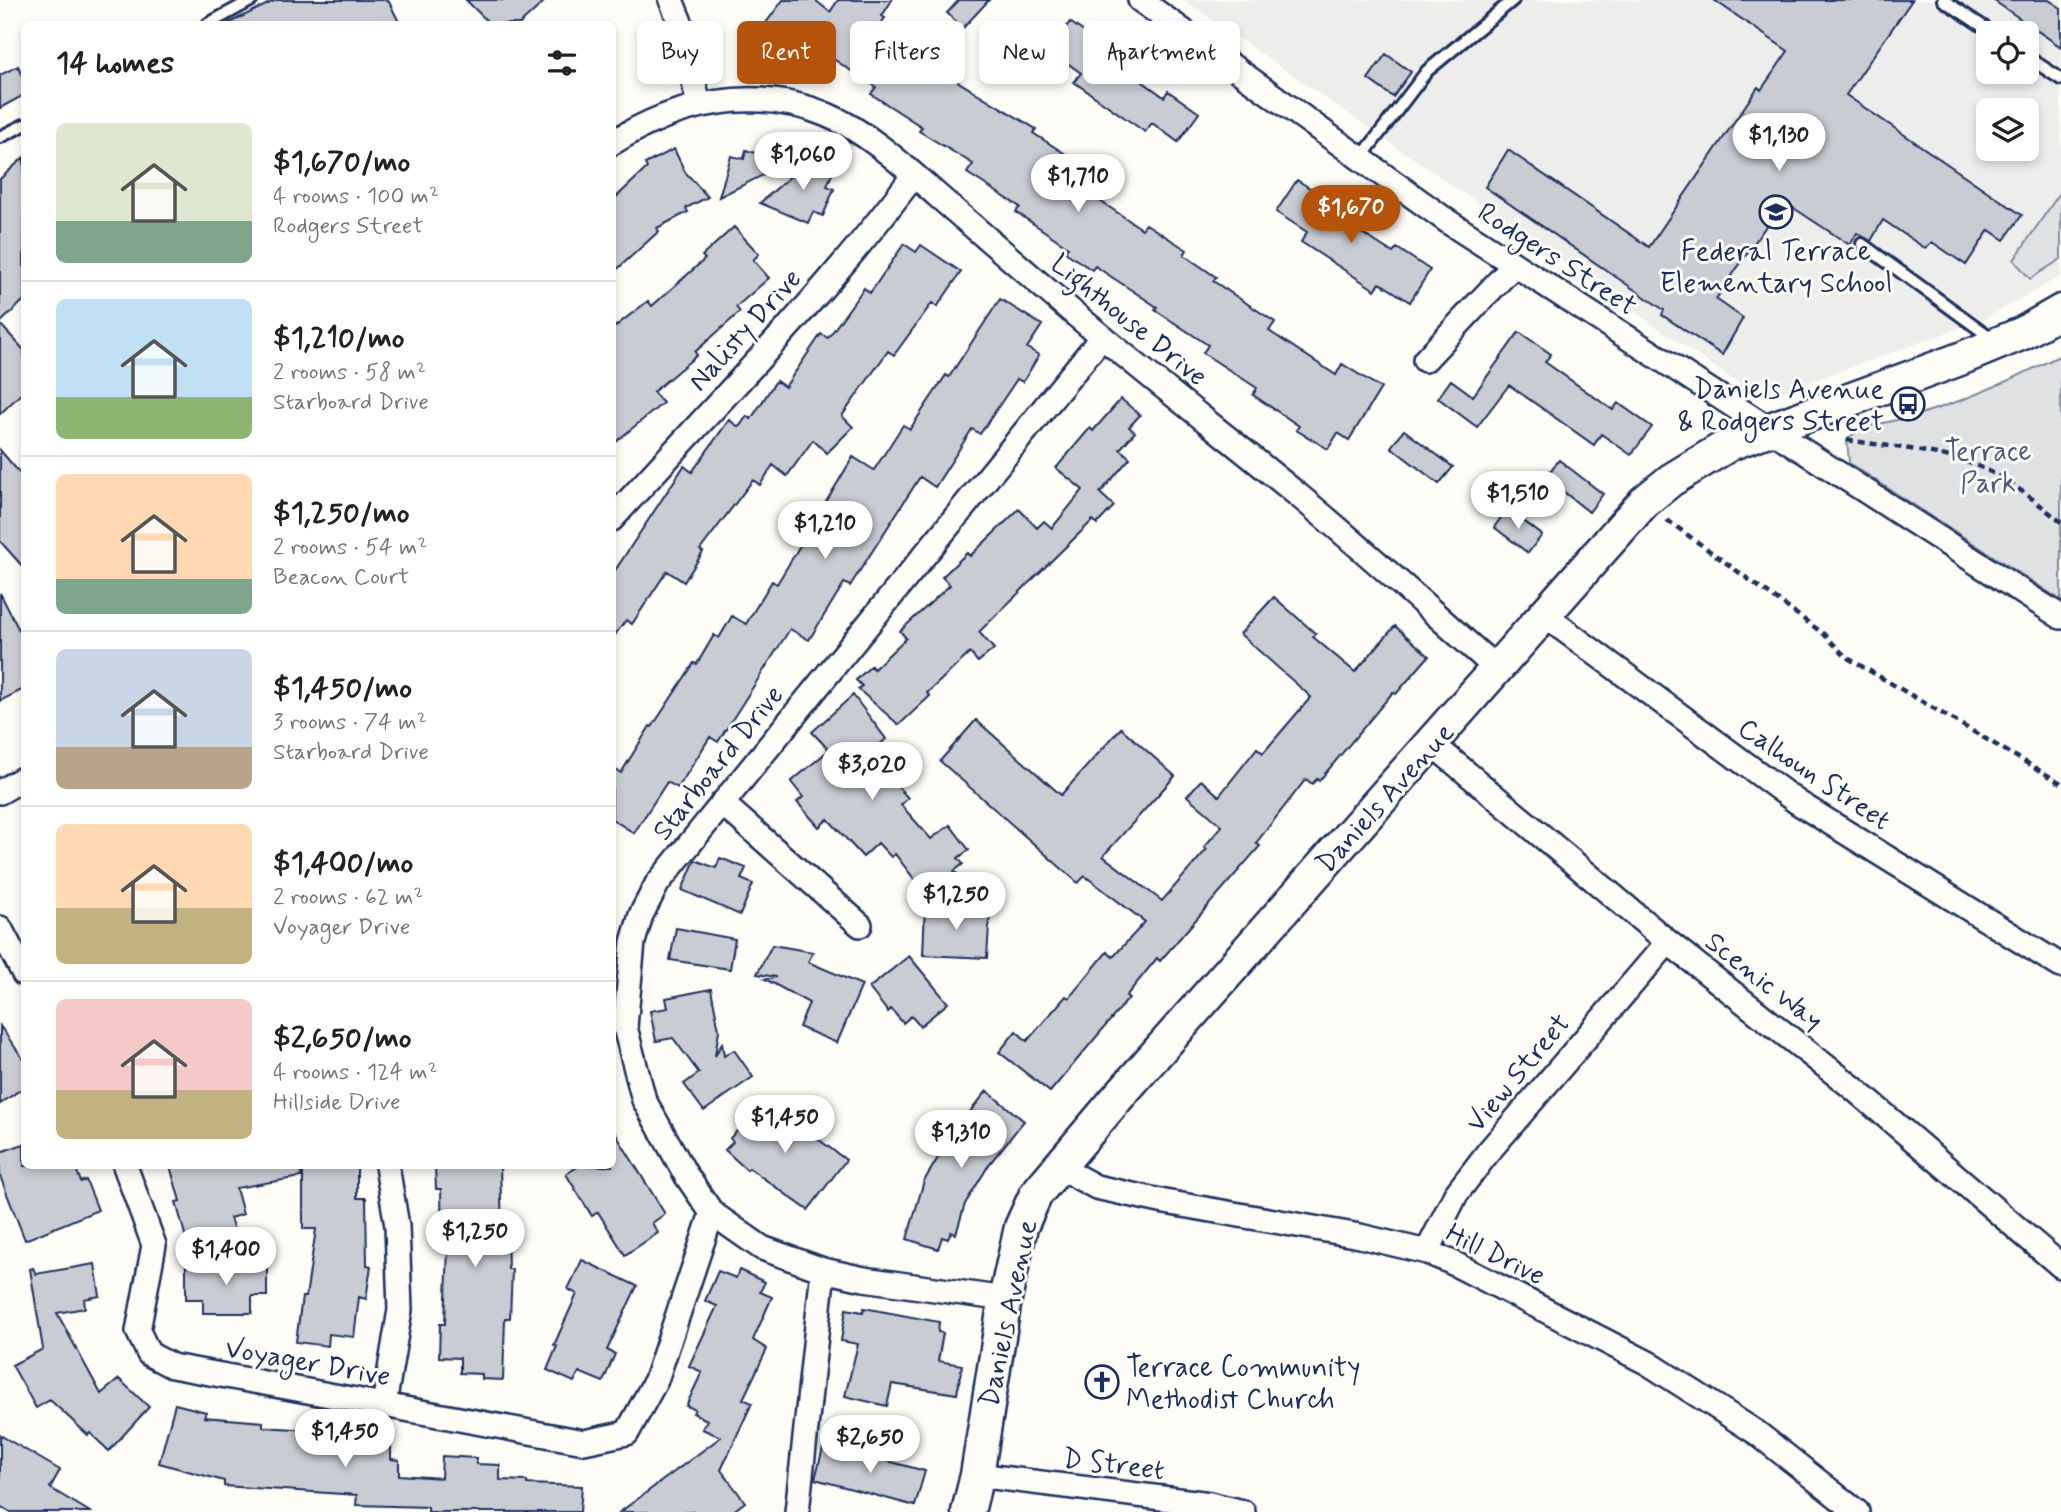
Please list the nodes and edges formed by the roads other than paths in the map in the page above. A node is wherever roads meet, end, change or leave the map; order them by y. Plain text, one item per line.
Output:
1 (253, 0) edge
2 (671, 0) edge
3 (1140, 0) edge
4 (1513, 0) edge
5 (1943, 0) edge
6 (214, 21) edge
7 (1976, 22) edge
8 (2039, 65) edge
9 (2061, 79) edge
10 (699, 105) junction
11 (21, 126) edge
12 (0, 137) edge
13 (616, 141) edge
14 (1360, 159) junction
15 (914, 175) junction
16 (1862, 244) dead end
17 (1514, 265) junction
18 (2061, 311) edge
19 (1102, 337) junction
20 (1998, 343) junction
21 (1425, 360) dead end
22 (1769, 428) junction
23 (616, 515) edge
24 (1545, 615) junction
25 (2061, 617) edge
26 (1497, 669) junction
27 (1431, 743) junction
28 (21, 780) edge
29 (0, 792) edge
30 (722, 803) junction
31 (860, 925) dead end
32 (0, 928) edge
33 (1668, 942) junction
34 (2061, 965) edge
35 (21, 968) edge
36 (1059, 1167) junction
37 (126, 1169) edge
38 (388, 1169) edge
39 (712, 1213) junction
40 (1427, 1252) junction
41 (2061, 1266) edge
42 (823, 1270) junction
43 (1005, 1299) junction
44 (384, 1405) junction
45 (977, 1475) junction
46 (797, 1512) edge
47 (968, 1512) edge
48 (1243, 1512) edge
49 (1857, 1512) edge

1 - 6 lane
2 - 10 street
3 - 14 street, Rodgers Street
4 - 14 lane
5 - 7 lane
8 - 9 lane
10 - 13 street, Lighthouse Drive
10 - 15 street, Lighthouse Drive
11 - 12 lane
14 - 17 street, Rodgers Street
15 - 19 street, Lighthouse Drive
15 - 23 street, Nalisty Drive
16 - 20 lane
17 - 21 street
17 - 22 street, Rodgers Street
18 - 20 street, Daniels Avenue
19 - 26 street, Lighthouse Drive
19 - 30 street, Starboard Drive
20 - 22 street, Daniels Avenue
22 - 24 street, Daniels Avenue
22 - 25 street, Rodgers Street
24 - 26 street, Daniels Avenue
24 - 34 street, Calhoun Street
26 - 27 street, Daniels Avenue
27 - 33 street, Scenic Way
27 - 36 street, Daniels Avenue
28 - 29 street
30 - 31 street
30 - 39 street, Starboard Drive
32 - 35 street
33 - 40 street, View Street
33 - 41 street, Scenic Way
36 - 40 street, Hill Drive
36 - 43 street, Daniels Avenue
37 - 44 street, Voyager Drive
38 - 44 street
39 - 42 street, Starboard Drive
39 - 44 street, Voyager Drive
40 - 49 street, Hill Drive
42 - 43 street, Starboard Drive
42 - 46 street
43 - 45 street, Daniels Avenue
45 - 47 street, Daniels Avenue
45 - 48 street, D Street

